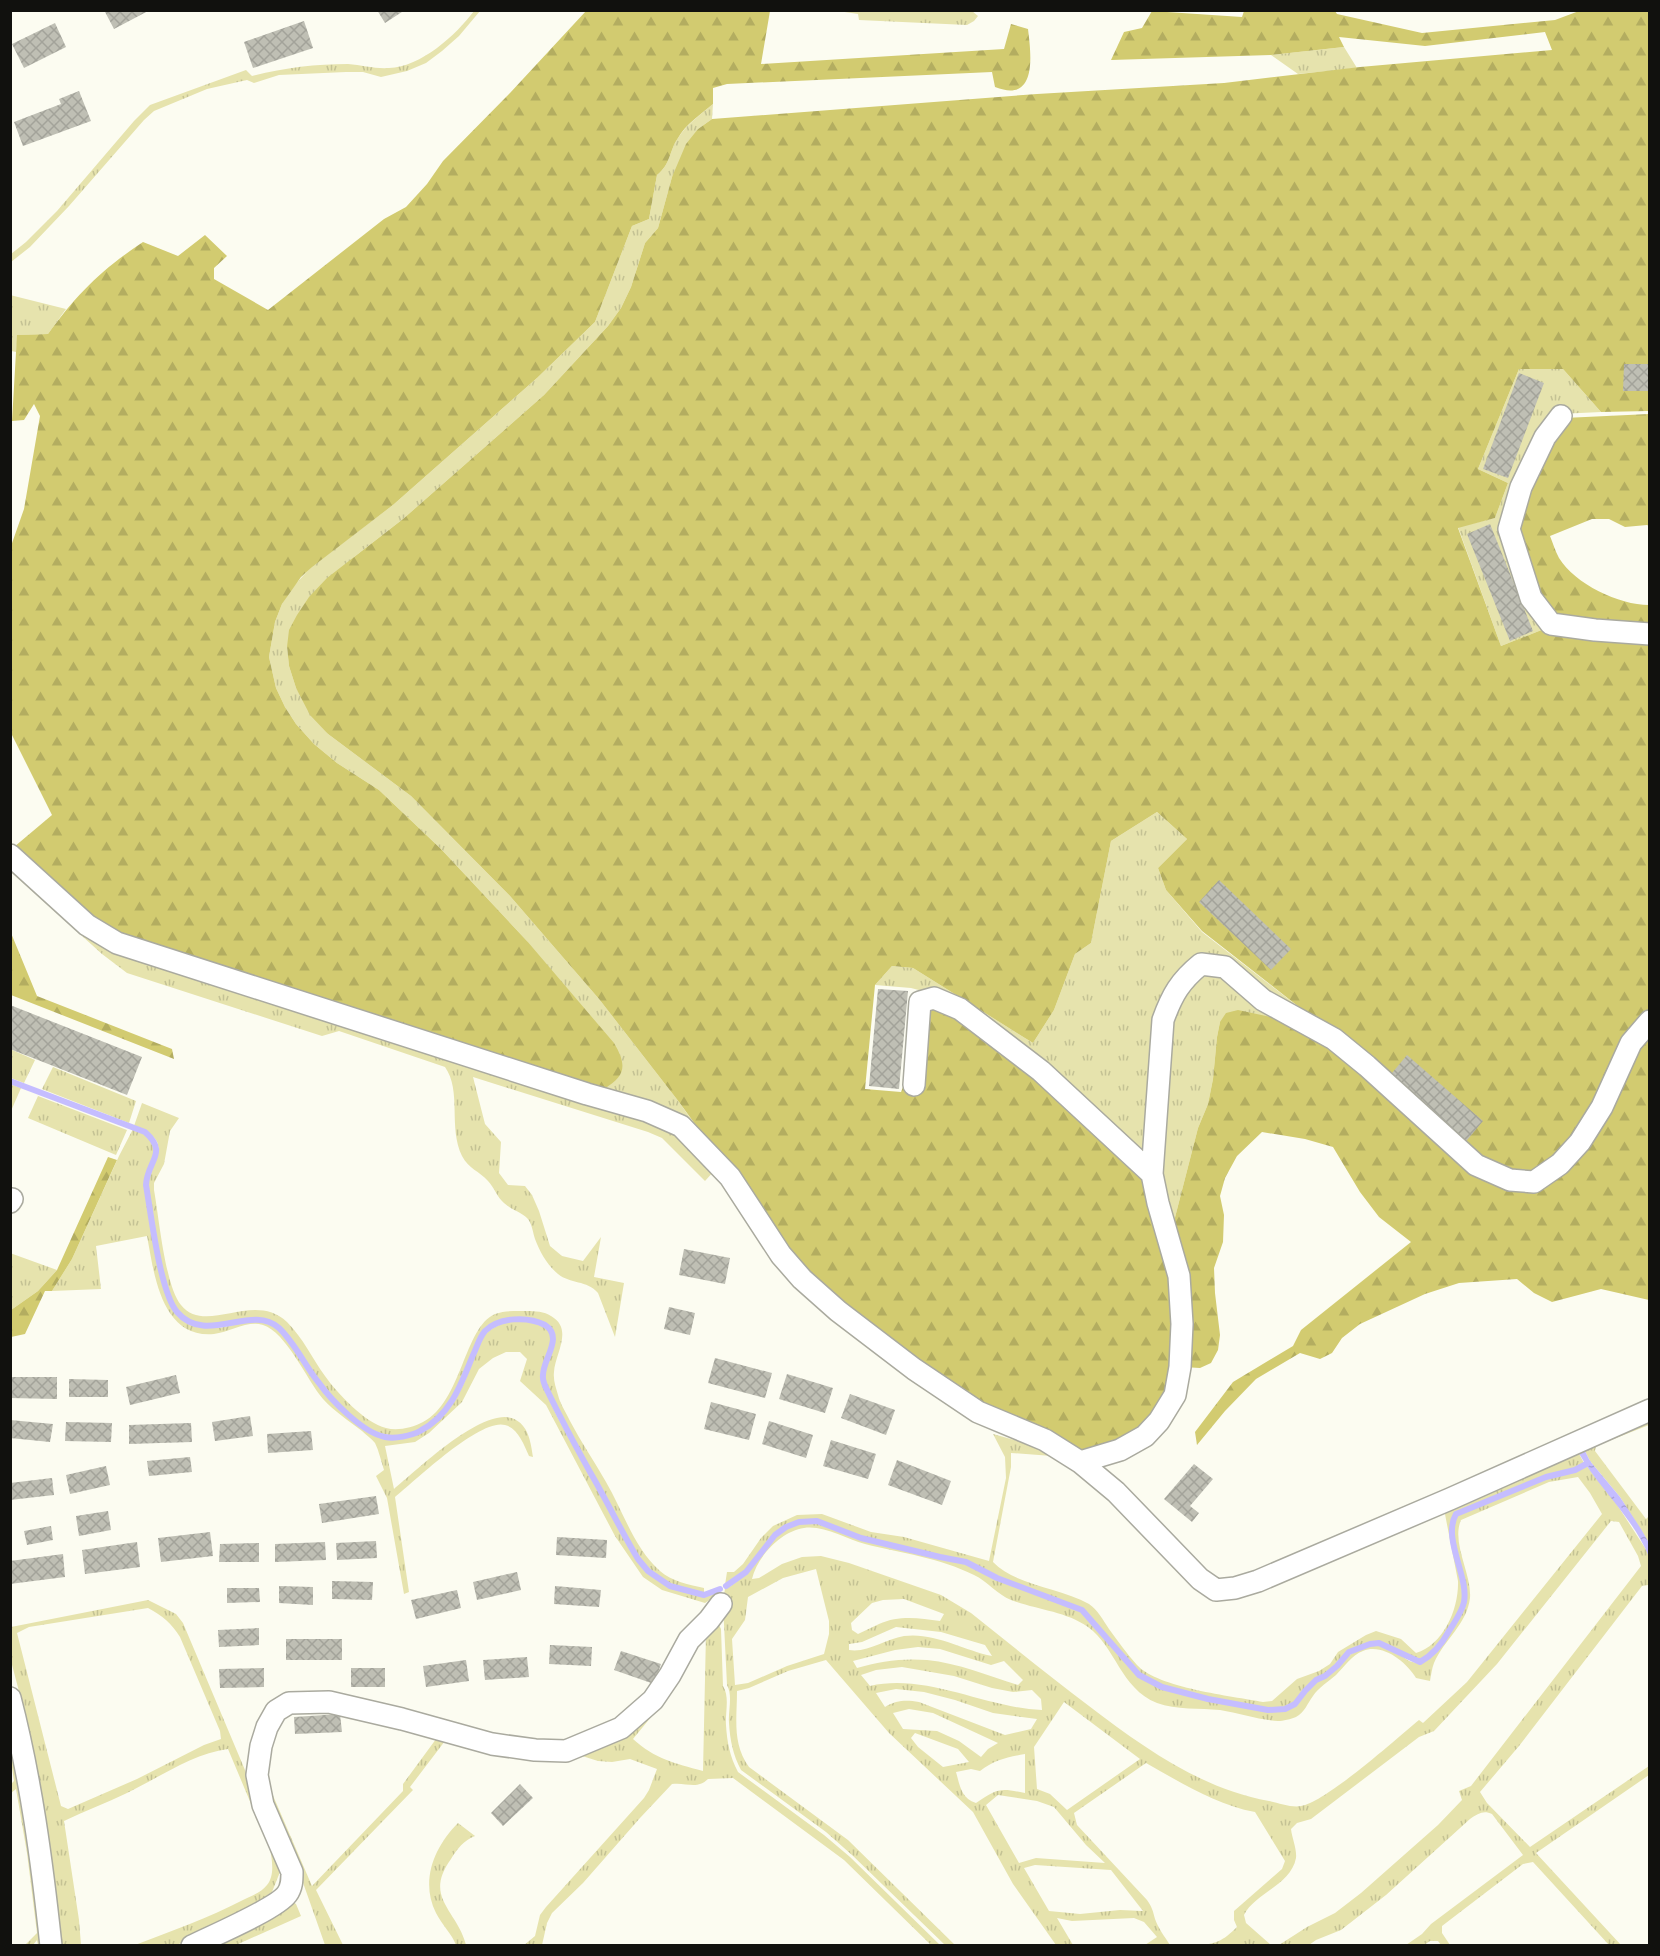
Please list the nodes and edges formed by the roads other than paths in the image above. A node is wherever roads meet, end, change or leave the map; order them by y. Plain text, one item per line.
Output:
1 (1561, 416) dead end
2 (1650, 634) edge
3 (10, 855) edge
4 (1650, 1021) edge
5 (914, 1085) dead end
6 (1152, 1174) junction
7 (1650, 1410) edge
8 (1080, 1462) junction
9 (721, 1604) dead end
10 (10, 1698) edge
11 (51, 1946) edge
12 (192, 1946) edge

1 - 2 street
3 - 8 street
4 - 6 street
5 - 6 street
6 - 8 street
7 - 8 street
9 - 12 street
10 - 11 street

